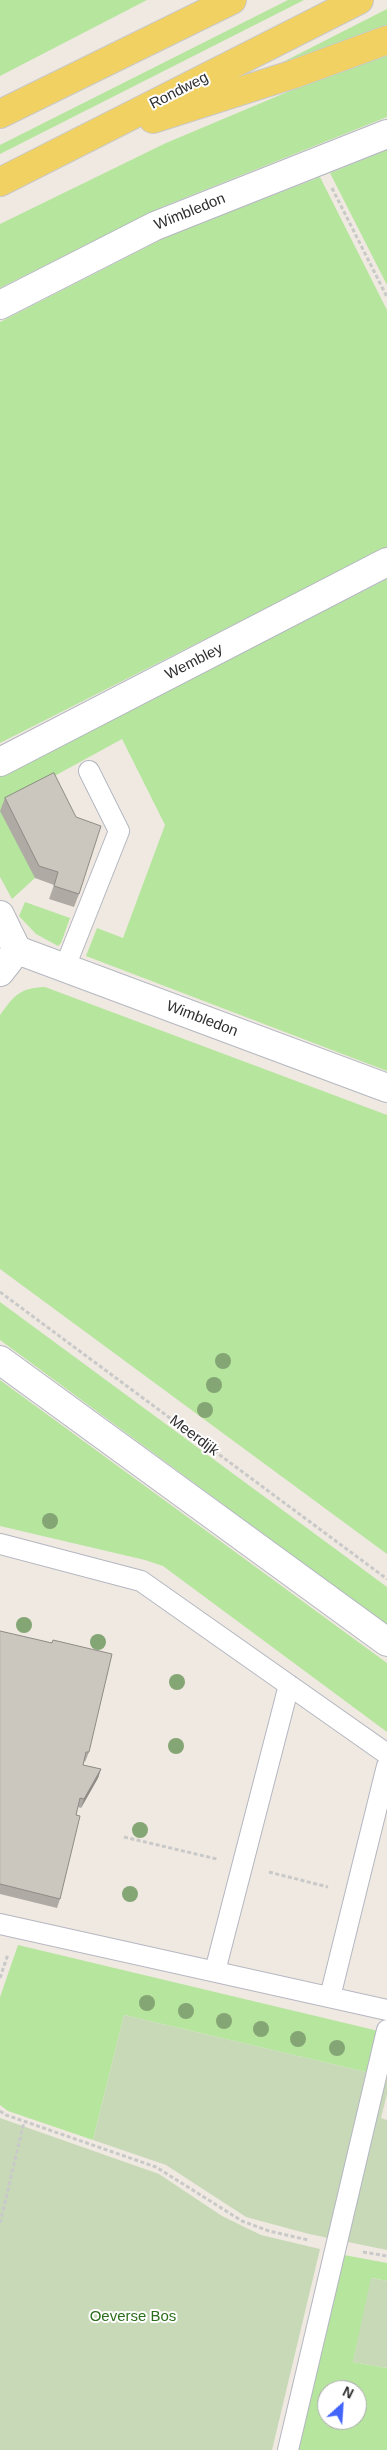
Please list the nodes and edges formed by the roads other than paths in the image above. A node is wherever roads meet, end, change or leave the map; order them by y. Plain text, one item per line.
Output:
1 (206, 0) edge
2 (232, 0) edge
3 (359, 0) edge
4 (387, 40) edge
5 (143, 45) junction
6 (0, 114) edge
7 (387, 134) edge
8 (71, 146) junction
9 (0, 182) edge
10 (0, 305) edge
11 (387, 562) edge
12 (0, 762) edge
13 (89, 771) dead end
14 (0, 915) edge
15 (17, 950) junction
16 (65, 967) junction
17 (0, 972) edge
18 (387, 1088) edge
19 (0, 1360) edge
20 (0, 1544) edge
21 (387, 1642) edge
22 (289, 1685) junction
23 (387, 1754) edge
24 (387, 1766) edge
25 (0, 1924) edge
26 (215, 1971) junction
27 (330, 1997) junction
28 (387, 2010) edge
29 (387, 2030) edge
30 (288, 2450) edge

1 - 5 main road
2 - 5 main road
3 - 8 main road, Rondweg
4 - 8 main road
5 - 6 main road
7 - 10 street, Wimbledon
8 - 9 main road, Rondweg
11 - 12 street, Wembley
13 - 16 lane
14 - 15 street
15 - 16 street, Wimbledon
15 - 17 street
16 - 18 street, Wimbledon
19 - 21 street
20 - 22 lane
22 - 23 lane
22 - 26 lane
24 - 27 lane
25 - 26 lane
26 - 27 lane
27 - 28 lane
29 - 30 lane

